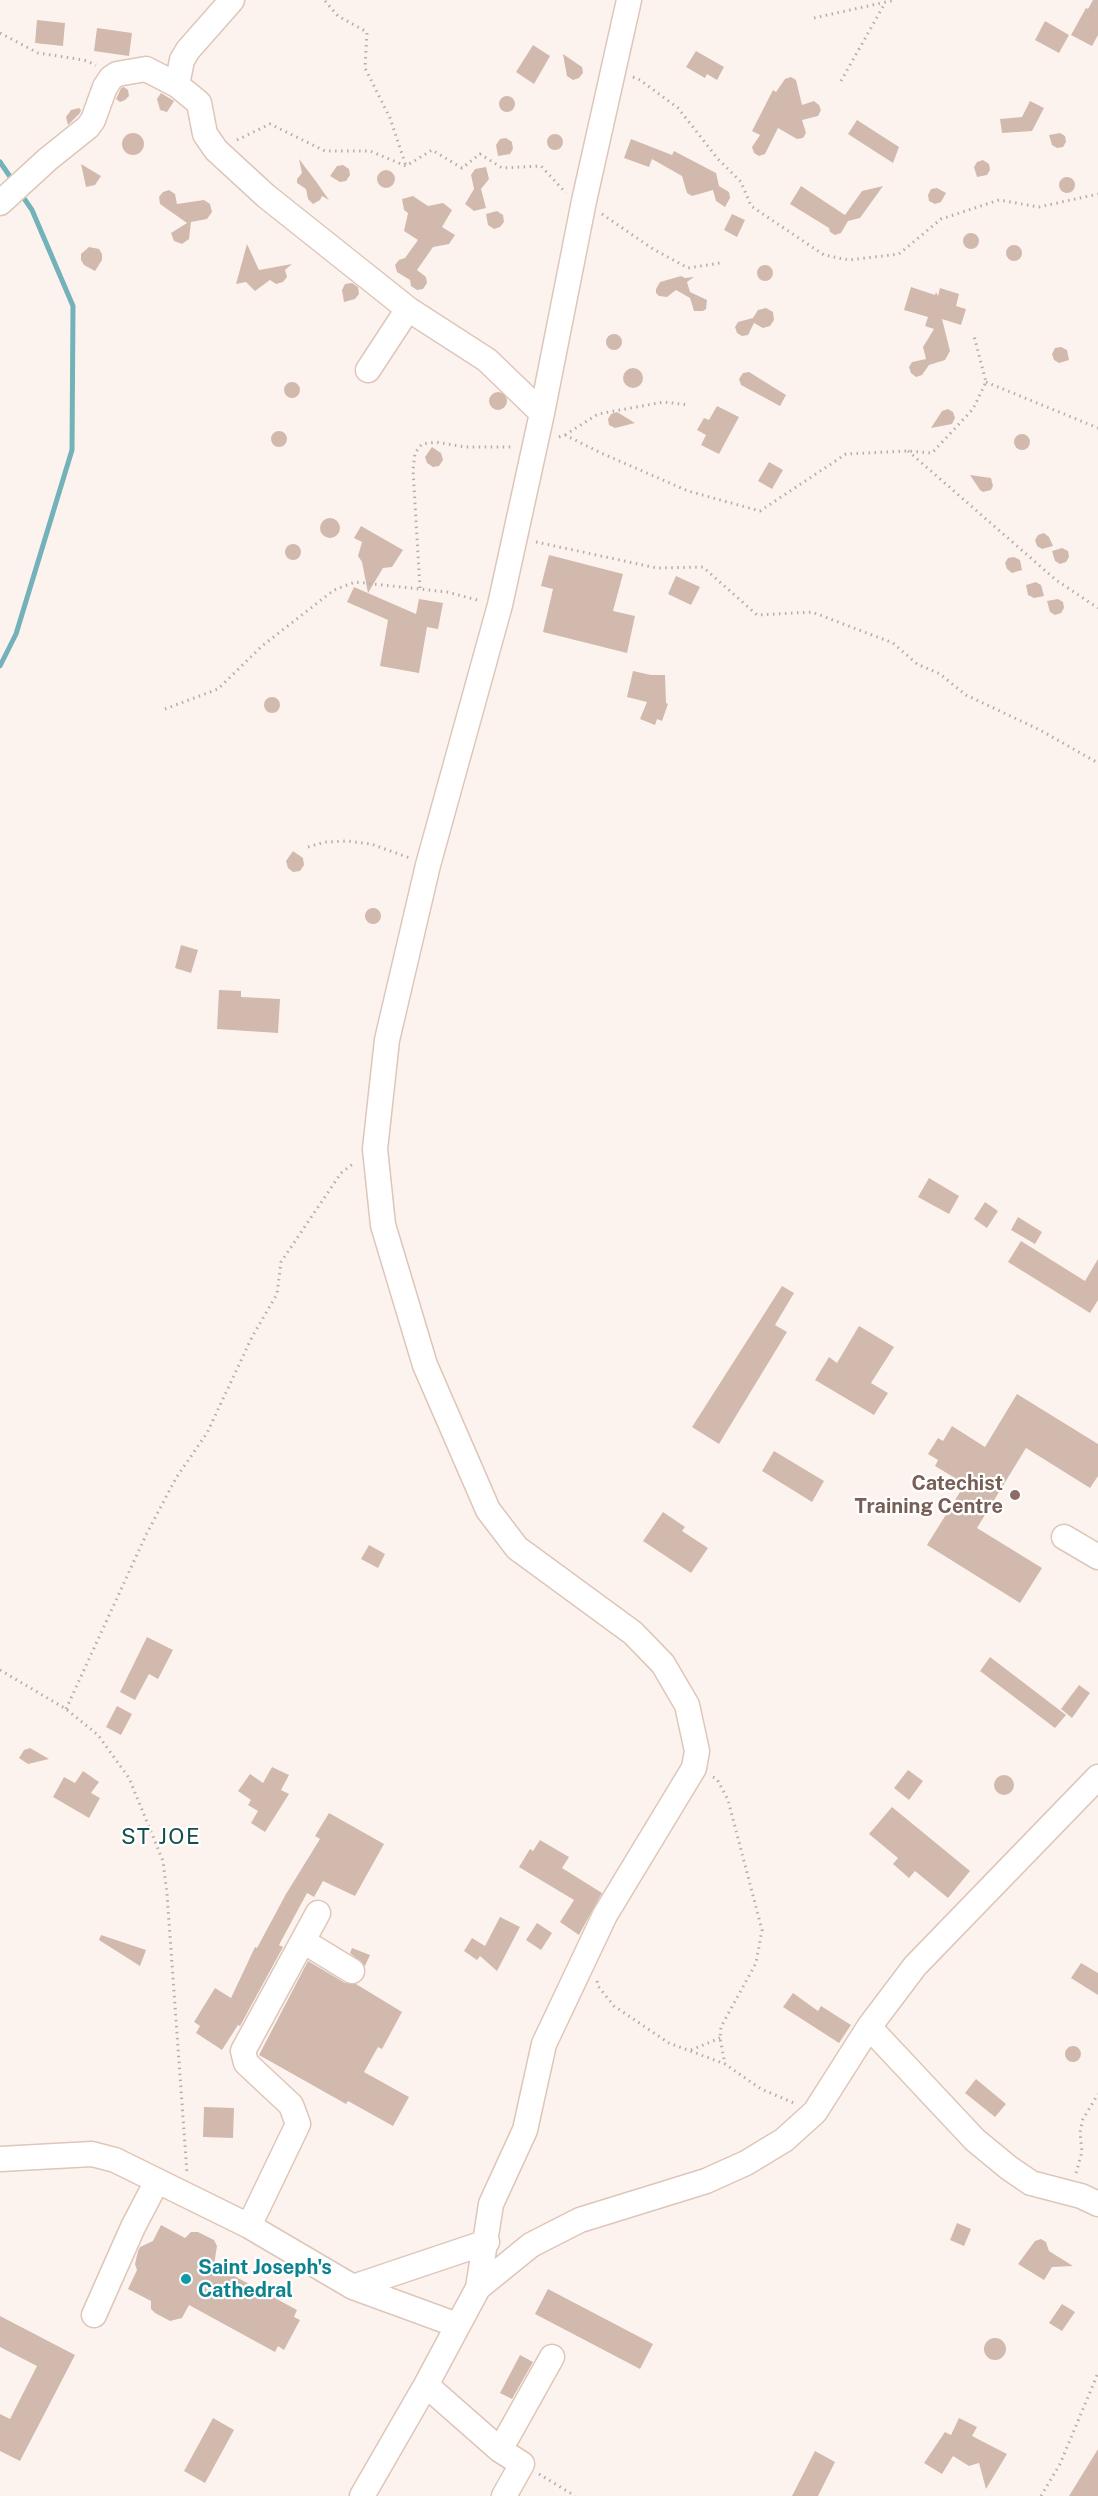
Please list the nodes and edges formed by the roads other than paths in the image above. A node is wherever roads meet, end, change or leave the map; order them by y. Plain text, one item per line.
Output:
1 (232, 0) edge
2 (629, 0) edge
3 (182, 60) junction
4 (146, 69) junction
5 (177, 85) junction
6 (10, 194) edge
7 (408, 309) junction
8 (368, 370) dead end
9 (542, 413) junction
10 (1064, 1537) dead end
11 (1098, 1557) edge
12 (1098, 1778) edge
13 (318, 1913) dead end
14 (303, 1941) junction
15 (352, 1971) dead end
16 (869, 2027) junction
17 (0, 2160) edge
18 (157, 2181) junction
19 (1098, 2204) edge
20 (249, 2226) junction
21 (487, 2242) junction
22 (353, 2287) junction
23 (478, 2288) junction
24 (94, 2315) dead end
25 (457, 2325) junction
26 (552, 2357) dead end
27 (426, 2385) junction
28 (501, 2450) junction
29 (362, 2496) edge
30 (504, 2496) edge

1 - 3 street
2 - 9 street
3 - 4 street
3 - 5 street
4 - 5 street
4 - 6 street
5 - 7 street
7 - 8 street
7 - 9 street
9 - 21 street
10 - 11 street
12 - 16 street
13 - 14 street
14 - 15 street
14 - 20 street
16 - 19 street
16 - 23 street
17 - 18 street
18 - 20 street
18 - 24 street
20 - 22 street
21 - 22 street
21 - 23 street
22 - 25 street
23 - 25 street
25 - 27 street
26 - 28 street
27 - 28 street
27 - 29 street
28 - 30 street

